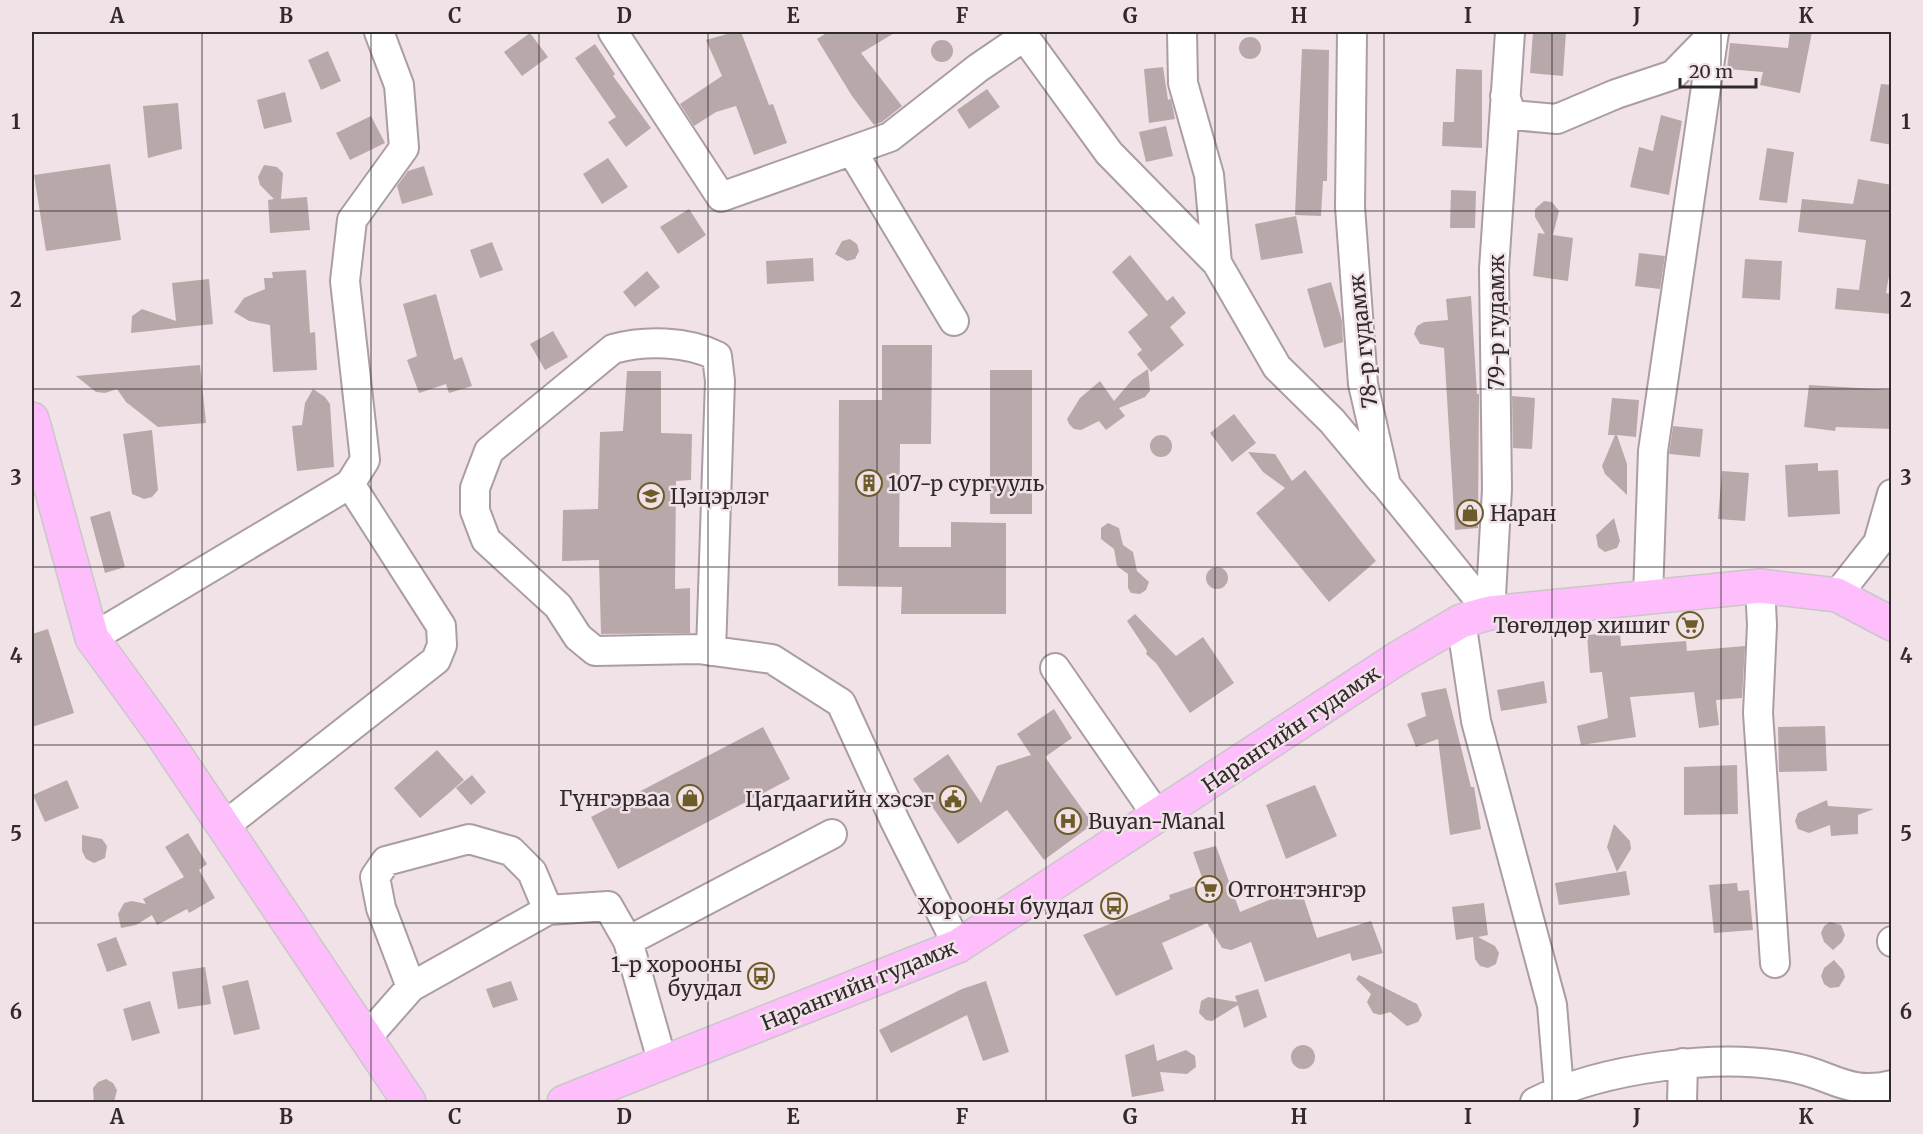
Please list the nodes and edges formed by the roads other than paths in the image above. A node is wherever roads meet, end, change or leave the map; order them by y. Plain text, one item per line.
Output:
1 (379, 32) edge
2 (613, 32) edge
3 (1182, 32) edge
4 (1352, 32) edge
5 (1510, 32) edge
6 (1714, 32) edge
7 (1024, 33) edge
8 (1505, 96) junction
9 (852, 151) junction
10 (1217, 263) junction
11 (954, 321) dead end
12 (32, 419) edge
13 (350, 484) junction
14 (1386, 485) junction
15 (1892, 494) edge
16 (1760, 586) junction
17 (1837, 595) junction
18 (1648, 597) junction
19 (1475, 617) junction
20 (1892, 624) edge
21 (92, 638) junction
22 (711, 651) junction
23 (1055, 668) dead end
24 (1158, 817) junction
25 (223, 827) junction
26 (832, 834) dead end
27 (548, 910) junction
28 (628, 941) junction
29 (958, 946) junction
30 (1775, 963) dead end
31 (411, 987) junction
32 (367, 1037) junction
33 (1683, 1063) junction
34 (663, 1064) junction
35 (1892, 1085) edge
36 (1547, 1096) edge
37 (409, 1102) edge
38 (564, 1102) edge
39 (1682, 1102) edge

1 - 13 street
2 - 9 street
3 - 10 street
4 - 14 street, 78-р гудамж
5 - 8 street, 79-р гудамж
6 - 8 street
6 - 18 street
7 - 9 street
7 - 10 street
8 - 19 street, 79-р гудамж
9 - 11 street
10 - 14 street
12 - 21 main road
13 - 21 street
13 - 25 street
14 - 19 street, 78-р гудамж
15 - 17 street
16 - 17 main road, Нарангийн гудамж
16 - 18 main road, Нарангийн гудамж
16 - 30 street
17 - 20 main road, Нарангийн гудамж
18 - 19 main road, Нарангийн гудамж
19 - 24 main road, Нарангийн гудамж
19 - 36 street, 79-р гудамж
21 - 25 main road
22 - 22 street
22 - 29 street
23 - 24 street
24 - 29 main road, Нарангийн гудамж
25 - 32 main road
26 - 28 street
27 - 28 street
27 - 31 street
27 - 31 street
28 - 34 street
29 - 34 main road, Нарангийн гудамж
31 - 32 street
32 - 37 main road
33 - 35 street
33 - 36 street
33 - 39 street
34 - 38 main road, Нарангийн гудамж

